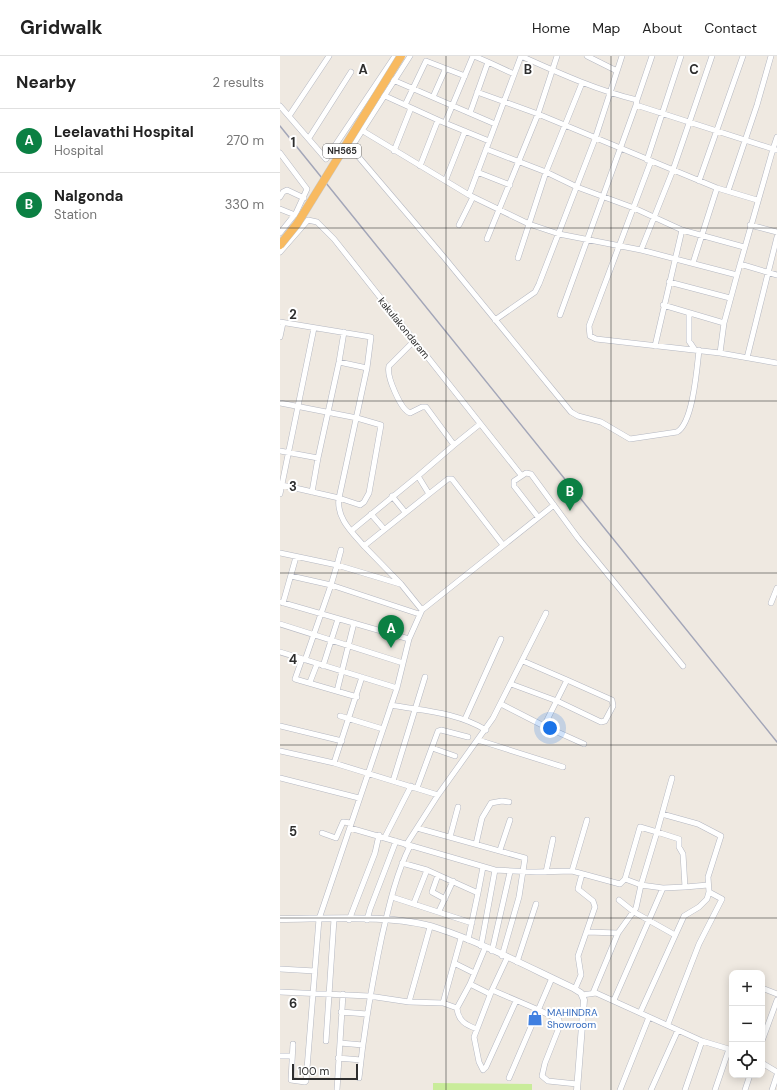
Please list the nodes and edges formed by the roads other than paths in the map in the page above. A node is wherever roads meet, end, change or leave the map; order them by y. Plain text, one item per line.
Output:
1 (329, 56) edge
2 (395, 56) edge
3 (401, 56) edge
4 (410, 56) edge
5 (473, 56) edge
6 (521, 56) edge
7 (557, 56) edge
8 (587, 56) edge
9 (622, 56) edge
10 (652, 56) edge
11 (681, 56) edge
12 (712, 56) edge
13 (743, 56) edge
14 (771, 56) edge
15 (488, 62) junction
16 (445, 70) junction
17 (552, 70) junction
18 (618, 71) junction
19 (351, 72) dead end
20 (514, 74) junction
21 (464, 76) junction
22 (393, 80) junction
23 (582, 83) junction
24 (412, 88) junction
25 (477, 92) junction
26 (610, 94) junction
27 (383, 95) junction
28 (432, 97) junction
29 (504, 102) junction
30 (637, 102) junction
31 (405, 105) junction
32 (280, 106) edge
33 (453, 106) junction
34 (411, 108) junction
35 (470, 113) junction
36 (538, 114) junction
37 (663, 114) junction
38 (289, 116) junction
39 (438, 120) junction
40 (445, 123) junction
41 (495, 124) junction
42 (566, 124) junction
43 (690, 124) junction
44 (363, 131) junction
45 (465, 131) junction
46 (718, 131) junction
47 (777, 137) edge
48 (309, 138) junction
49 (595, 139) junction
50 (746, 140) junction
51 (489, 141) junction
52 (621, 147) junction
53 (486, 149) junction
54 (775, 150) edge
55 (394, 151) junction
56 (280, 153) edge
57 (649, 160) junction
58 (518, 162) junction
59 (420, 166) junction
60 (673, 170) junction
61 (477, 172) junction
62 (546, 172) junction
63 (446, 179) junction
64 (699, 181) junction
65 (510, 185) junction
66 (577, 187) junction
67 (717, 188) junction
68 (728, 191) junction
69 (471, 196) junction
70 (280, 197) edge
71 (602, 197) junction
72 (304, 198) junction
73 (757, 200) junction
74 (634, 208) junction
75 (280, 209) edge
76 (498, 210) junction
77 (295, 215) junction
78 (654, 218) junction
79 (528, 224) junction
80 (459, 225) dead end
81 (750, 225) junction
82 (682, 230) junction
83 (283, 232) edge
84 (777, 232) edge
85 (559, 234) junction
86 (701, 235) junction
87 (777, 237) edge
88 (487, 239) dead end
89 (588, 239) junction
90 (280, 245) edge
91 (619, 245) junction
92 (744, 247) junction
93 (641, 250) junction
94 (280, 252) edge
95 (518, 258) dead end
96 (674, 258) junction
97 (693, 263) junction
98 (740, 264) junction
99 (768, 272) junction
100 (736, 275) junction
101 (777, 275) edge
102 (669, 282) junction
103 (730, 298) junction
104 (663, 305) junction
105 (689, 314) junction
106 (560, 315) dead end
107 (495, 320) junction
108 (282, 323) edge
109 (724, 323) junction
110 (314, 328) junction
111 (344, 332) junction
112 (280, 337) edge
113 (414, 341) junction
114 (655, 346) junction
115 (697, 350) junction
116 (720, 353) junction
117 (747, 358) junction
118 (339, 362) junction
119 (777, 363) edge
120 (366, 368) junction
121 (280, 403) edge
122 (298, 406) junction
123 (328, 412) junction
124 (357, 418) junction
125 (480, 424) junction
126 (454, 445) junction
127 (280, 451) edge
128 (289, 453) junction
129 (318, 458) junction
130 (521, 475) junction
131 (418, 476) junction
132 (282, 485) junction
133 (312, 492) junction
134 (280, 494) edge
135 (429, 494) junction
136 (392, 496) junction
137 (339, 498) junction
138 (554, 505) junction
139 (405, 512) junction
140 (371, 514) junction
141 (538, 517) junction
142 (384, 529) junction
143 (351, 531) junction
144 (503, 545) junction
145 (364, 546) junction
146 (342, 550) dead end
147 (280, 553) edge
148 (296, 557) junction
149 (337, 565) junction
150 (291, 576) junction
151 (401, 584) junction
152 (331, 585) junction
153 (777, 588) edge
154 (282, 603) edge
155 (771, 603) dead end
156 (420, 612) junction
157 (546, 613) dead end
158 (319, 614) junction
159 (338, 619) junction
160 (354, 623) junction
161 (280, 624) edge
162 (314, 633) junction
163 (332, 639) junction
164 (409, 640) junction
165 (501, 640) dead end
166 (349, 646) junction
167 (280, 652) edge
168 (303, 660) junction
169 (523, 661) junction
170 (403, 663) junction
171 (317, 664) junction
172 (323, 666) junction
173 (682, 666) dead end
174 (343, 672) junction
175 (362, 677) junction
176 (425, 678) dead end
177 (567, 680) junction
178 (310, 682) junction
179 (511, 684) junction
180 (397, 688) junction
181 (338, 690) junction
182 (356, 697) junction
183 (557, 701) junction
184 (501, 704) junction
185 (391, 705) junction
186 (415, 710) junction
187 (340, 716) dead end
188 (349, 719) junction
189 (465, 719) junction
190 (280, 726) edge
191 (544, 726) junction
192 (383, 729) junction
193 (486, 730) junction
194 (468, 737) dead end
195 (478, 740) junction
196 (342, 741) junction
197 (584, 744) dead end
198 (432, 748) junction
199 (280, 750) edge
200 (455, 756) dead end
201 (334, 763) junction
202 (563, 767) dead end
203 (368, 773) junction
204 (280, 778) edge
205 (672, 778) dead end
206 (393, 780) junction
207 (414, 787) junction
208 (438, 795) junction
209 (360, 798) junction
210 (509, 802) dead end
211 (458, 807) dead end
212 (662, 814) junction
213 (510, 820) dead end
214 (587, 820) dead end
215 (351, 825) junction
216 (417, 828) junction
217 (657, 832) junction
218 (322, 833) dead end
219 (379, 835) junction
220 (385, 837) junction
221 (450, 837) junction
222 (553, 839) dead end
223 (396, 841) junction
224 (476, 844) junction
225 (408, 845) junction
226 (500, 850) junction
227 (402, 863) junction
228 (483, 867) junction
229 (427, 870) junction
230 (495, 870) junction
231 (572, 871) junction
232 (510, 872) junction
233 (524, 872) junction
234 (546, 872) junction
235 (582, 874) junction
236 (438, 875) junction
237 (625, 880) junction
238 (453, 881) junction
239 (641, 885) junction
240 (708, 885) junction
241 (685, 887) junction
242 (662, 888) junction
243 (478, 892) junction
244 (709, 892) junction
245 (392, 897) junction
246 (444, 899) junction
247 (619, 900) dead end
248 (414, 903) junction
249 (536, 904) dead end
250 (439, 911) junction
251 (634, 912) junction
252 (280, 919) edge
253 (319, 919) junction
254 (334, 919) junction
255 (349, 920) junction
256 (367, 920) junction
257 (386, 920) junction
258 (648, 921) junction
259 (472, 923) junction
260 (430, 927) junction
261 (587, 932) junction
262 (618, 933) junction
263 (675, 935) junction
264 (461, 938) junction
265 (468, 940) junction
266 (483, 947) junction
267 (492, 951) junction
268 (505, 957) junction
269 (517, 962) junction
270 (454, 963) junction
271 (280, 970) edge
272 (315, 971) junction
273 (474, 973) junction
274 (552, 978) junction
275 (470, 984) junction
276 (575, 989) junction
277 (765, 989) edge
278 (280, 992) edge
279 (491, 992) junction
280 (593, 993) junction
281 (314, 994) junction
282 (343, 994) junction
283 (777, 994) edge
284 (329, 995) junction
285 (582, 995) junction
286 (369, 996) junction
287 (614, 1000) junction
288 (777, 1000) edge
289 (516, 1001) junction
290 (409, 1002) junction
291 (443, 1003) junction
292 (457, 1008) junction
293 (539, 1010) junction
294 (341, 1012) junction
295 (640, 1013) junction
296 (367, 1014) junction
297 (649, 1018) junction
298 (668, 1024) junction
299 (477, 1029) junction
300 (678, 1030) junction
301 (765, 1033) edge
302 (326, 1041) dead end
303 (702, 1041) junction
304 (340, 1043) junction
305 (292, 1044) dead end
306 (363, 1045) junction
307 (729, 1049) edge
308 (729, 1055) edge
309 (280, 1056) edge
310 (292, 1056) junction
311 (338, 1058) junction
312 (361, 1060) junction
313 (765, 1065) edge
314 (777, 1073) edge
315 (359, 1078) dead end
316 (509, 1078) dead end
317 (749, 1078) edge
318 (577, 1087) edge
319 (337, 1090) edge
320 (620, 1090) edge
321 (651, 1090) edge
322 (685, 1090) edge
323 (715, 1090) edge
324 (745, 1090) edge
325 (772, 1090) edge

1 - 38 street
2 - 48 street
3 - 83 highway, NH565, bridge
4 - 22 street
5 - 15 street
5 - 21 street
6 - 17 street
6 - 20 street
7 - 17 street
8 - 18 street
9 - 18 street
10 - 30 street
11 - 37 street
12 - 43 street
13 - 46 street
14 - 50 street
15 - 20 street
15 - 25 street
16 - 21 street
16 - 24 street
16 - 28 street
17 - 23 street
17 - 36 street
18 - 26 street
19 - 48 street
20 - 29 street
21 - 33 street
22 - 24 street
22 - 27 street
23 - 26 street
23 - 42 street
24 - 28 street
24 - 31 street
25 - 29 street
25 - 35 street
26 - 30 street
26 - 49 street
27 - 31 street
27 - 44 street
28 - 33 street
29 - 36 street
29 - 41 street
30 - 37 street
30 - 52 street
31 - 34 street
32 - 38 street
33 - 35 street
33 - 40 street
34 - 39 street
34 - 55 street
35 - 41 street
36 - 42 street
36 - 58 street
37 - 43 street
37 - 57 street
38 - 48 street
39 - 40 street
39 - 59 street
40 - 45 street
41 - 51 street
42 - 49 street
42 - 62 street
43 - 46 street
43 - 60 street
44 - 55 street
44 - 107 street
45 - 51 street
45 - 63 street
46 - 50 street
46 - 64 street
47 - 54 street
49 - 52 street
49 - 66 street
50 - 54 street
50 - 68 street
51 - 53 street
52 - 57 street
52 - 71 street
53 - 58 street
53 - 61 street
54 - 73 street
55 - 59 street
56 - 72 street
57 - 60 street
57 - 74 street
58 - 62 street
58 - 65 street
59 - 63 street
60 - 64 street
60 - 78 street
61 - 65 street
61 - 69 street
62 - 66 street
62 - 79 street
63 - 69 street
64 - 67 street
65 - 76 street
66 - 71 street
66 - 85 street
67 - 68 street
67 - 86 street
68 - 73 street
69 - 76 street
69 - 80 street
70 - 72 street
71 - 74 street
71 - 89 street
72 - 77 street
73 - 81 street
74 - 78 street
74 - 91 street
75 - 77 street
76 - 79 street
76 - 88 street
77 - 83 street
78 - 82 street
78 - 93 street
79 - 85 street
79 - 95 street
81 - 84 street
81 - 92 street
82 - 86 street
82 - 96 street
83 - 90 highway, NH565, bridge
85 - 89 street
85 - 107 street
86 - 92 street
86 - 97 street
87 - 99 street
89 - 91 street
89 - 106 street
91 - 93 street
91 - 114 street
92 - 98 street
93 - 96 street
94 - 113 street, kakulakondaram
96 - 97 street
96 - 102 street
97 - 100 street
98 - 99 street
98 - 100 street
99 - 101 street
99 - 117 street
100 - 103 street
102 - 103 street
102 - 104 street
103 - 109 street
104 - 105 street
104 - 114 street
105 - 109 street
105 - 115 street
107 - 115 street
108 - 110 street
108 - 112 street
109 - 116 street
110 - 111 street
110 - 122 street
111 - 118 street
111 - 120 street
113 - 125 street, kakulakondaram
113 - 126 street
114 - 115 street
115 - 116 street
116 - 117 street
117 - 119 street
118 - 120 street
118 - 123 street
120 - 124 street
121 - 122 street
122 - 123 street
122 - 128 street
123 - 124 street
123 - 129 street
124 - 137 street
124 - 137 street
125 - 126 street
125 - 130 street, kakulakondaram
126 - 131 street
127 - 128 street
128 - 129 street
128 - 132 street
129 - 133 street
130 - 138 street
130 - 141 street
131 - 135 street
131 - 136 street
132 - 133 street
132 - 134 street
133 - 137 street
135 - 139 street
135 - 144 street
136 - 139 street
136 - 140 street
137 - 143 street
138 - 141 street
138 - 173 street
139 - 142 street
140 - 142 street
140 - 143 street
141 - 144 street
142 - 145 street
143 - 145 street
144 - 156 street
145 - 151 street
146 - 149 street
147 - 148 street
148 - 149 street
148 - 150 street
149 - 151 street
149 - 152 street
150 - 152 street
150 - 154 street
151 - 156 street
152 - 156 street
152 - 158 street
153 - 155 street
154 - 158 street
156 - 164 street
157 - 169 street
158 - 159 street
158 - 162 street
159 - 160 street
159 - 163 street
160 - 164 street
160 - 166 street
161 - 162 street
162 - 163 street
162 - 168 street
163 - 166 street
163 - 172 street
164 - 170 street
165 - 189 street
166 - 170 street
166 - 174 street
167 - 168 street
168 - 171 street
168 - 178 street
169 - 177 street
169 - 179 street
170 - 180 street
171 - 172 street
171 - 178 street
172 - 174 street
174 - 175 street
174 - 181 street
175 - 180 street
175 - 182 street
176 - 186 street
177 - 183 street
177 - 183 street
178 - 181 street
179 - 183 street
179 - 184 street
180 - 185 street
181 - 182 street
182 - 188 street
183 - 191 street
184 - 191 street
184 - 193 street
185 - 186 street
185 - 192 street
186 - 189 street
186 - 206 street
187 - 188 street
188 - 192 street
188 - 196 street
189 - 193 street
190 - 196 street
191 - 197 street
192 - 203 street
193 - 195 street
194 - 198 street
195 - 202 street
195 - 208 street
196 - 201 street
198 - 200 street
198 - 207 street
199 - 201 street
201 - 203 street
203 - 206 street
203 - 209 street
204 - 209 street
205 - 212 street
206 - 207 street
207 - 208 street
207 - 220 street
208 - 216 street
209 - 215 street
210 - 224 street
211 - 221 street
212 - 217 street
212 - 240 street
213 - 226 street
214 - 231 street
215 - 218 street
215 - 219 street
215 - 253 street
216 - 221 street
216 - 225 street
217 - 237 street
217 - 239 street
217 - 241 street
219 - 220 street
219 - 255 street
220 - 223 street
221 - 224 street
222 - 234 street
223 - 225 street
223 - 256 street
224 - 226 street
225 - 227 street
225 - 228 street
226 - 233 street
227 - 229 street
227 - 245 street
228 - 230 street
228 - 243 street
229 - 236 street
229 - 248 street
230 - 232 street
230 - 266 street
231 - 234 street
231 - 235 street
232 - 233 street
232 - 267 street
233 - 234 street
233 - 268 street
235 - 237 street
235 - 261 street
236 - 238 street
236 - 246 street
237 - 239 street
238 - 243 street
238 - 246 street
239 - 242 street
239 - 251 street
240 - 241 street
240 - 244 street
241 - 242 street
242 - 258 street
243 - 259 street
244 - 263 street
244 - 298 street
245 - 248 street
245 - 257 street
246 - 250 street
247 - 251 street
248 - 250 street
249 - 269 street
250 - 259 street
251 - 258 street
251 - 262 street
252 - 253 street
253 - 254 street
253 - 272 street
254 - 255 street
254 - 284 street
255 - 256 street
256 - 257 street
257 - 260 street
257 - 286 street
258 - 263 street
258 - 287 street
259 - 265 street
260 - 264 street
260 - 290 street
261 - 262 street
261 - 276 street
262 - 280 street
263 - 295 street
264 - 265 street
264 - 270 street
265 - 266 street
266 - 267 street
266 - 273 street
267 - 268 street
268 - 269 street
268 - 279 street
269 - 274 street
270 - 273 street
270 - 291 street
271 - 272 street
272 - 281 street
273 - 275 street
274 - 276 street
274 - 293 street
275 - 279 street
275 - 292 street
276 - 285 street
277 - 283 street
278 - 281 street
279 - 289 street
279 - 299 street
280 - 285 street
280 - 287 street
281 - 284 street
281 - 310 street
282 - 284 street
282 - 286 street
282 - 294 street
284 - 302 street
285 - 318 street
286 - 290 street
286 - 296 street
287 - 295 street
288 - 301 street
289 - 293 street
289 - 299 street
290 - 291 street
291 - 292 street
292 - 299 street
293 - 316 street
293 - 318 street
294 - 296 street
294 - 304 street
295 - 297 street
296 - 306 street
297 - 298 street
297 - 320 street
298 - 300 street
300 - 303 street
300 - 321 street
303 - 307 street
303 - 322 street
304 - 306 street
304 - 311 street
305 - 310 street
306 - 312 street
308 - 323 street
309 - 310 street
311 - 312 street
311 - 319 street
312 - 315 street
313 - 314 street
314 - 325 street
317 - 324 street

